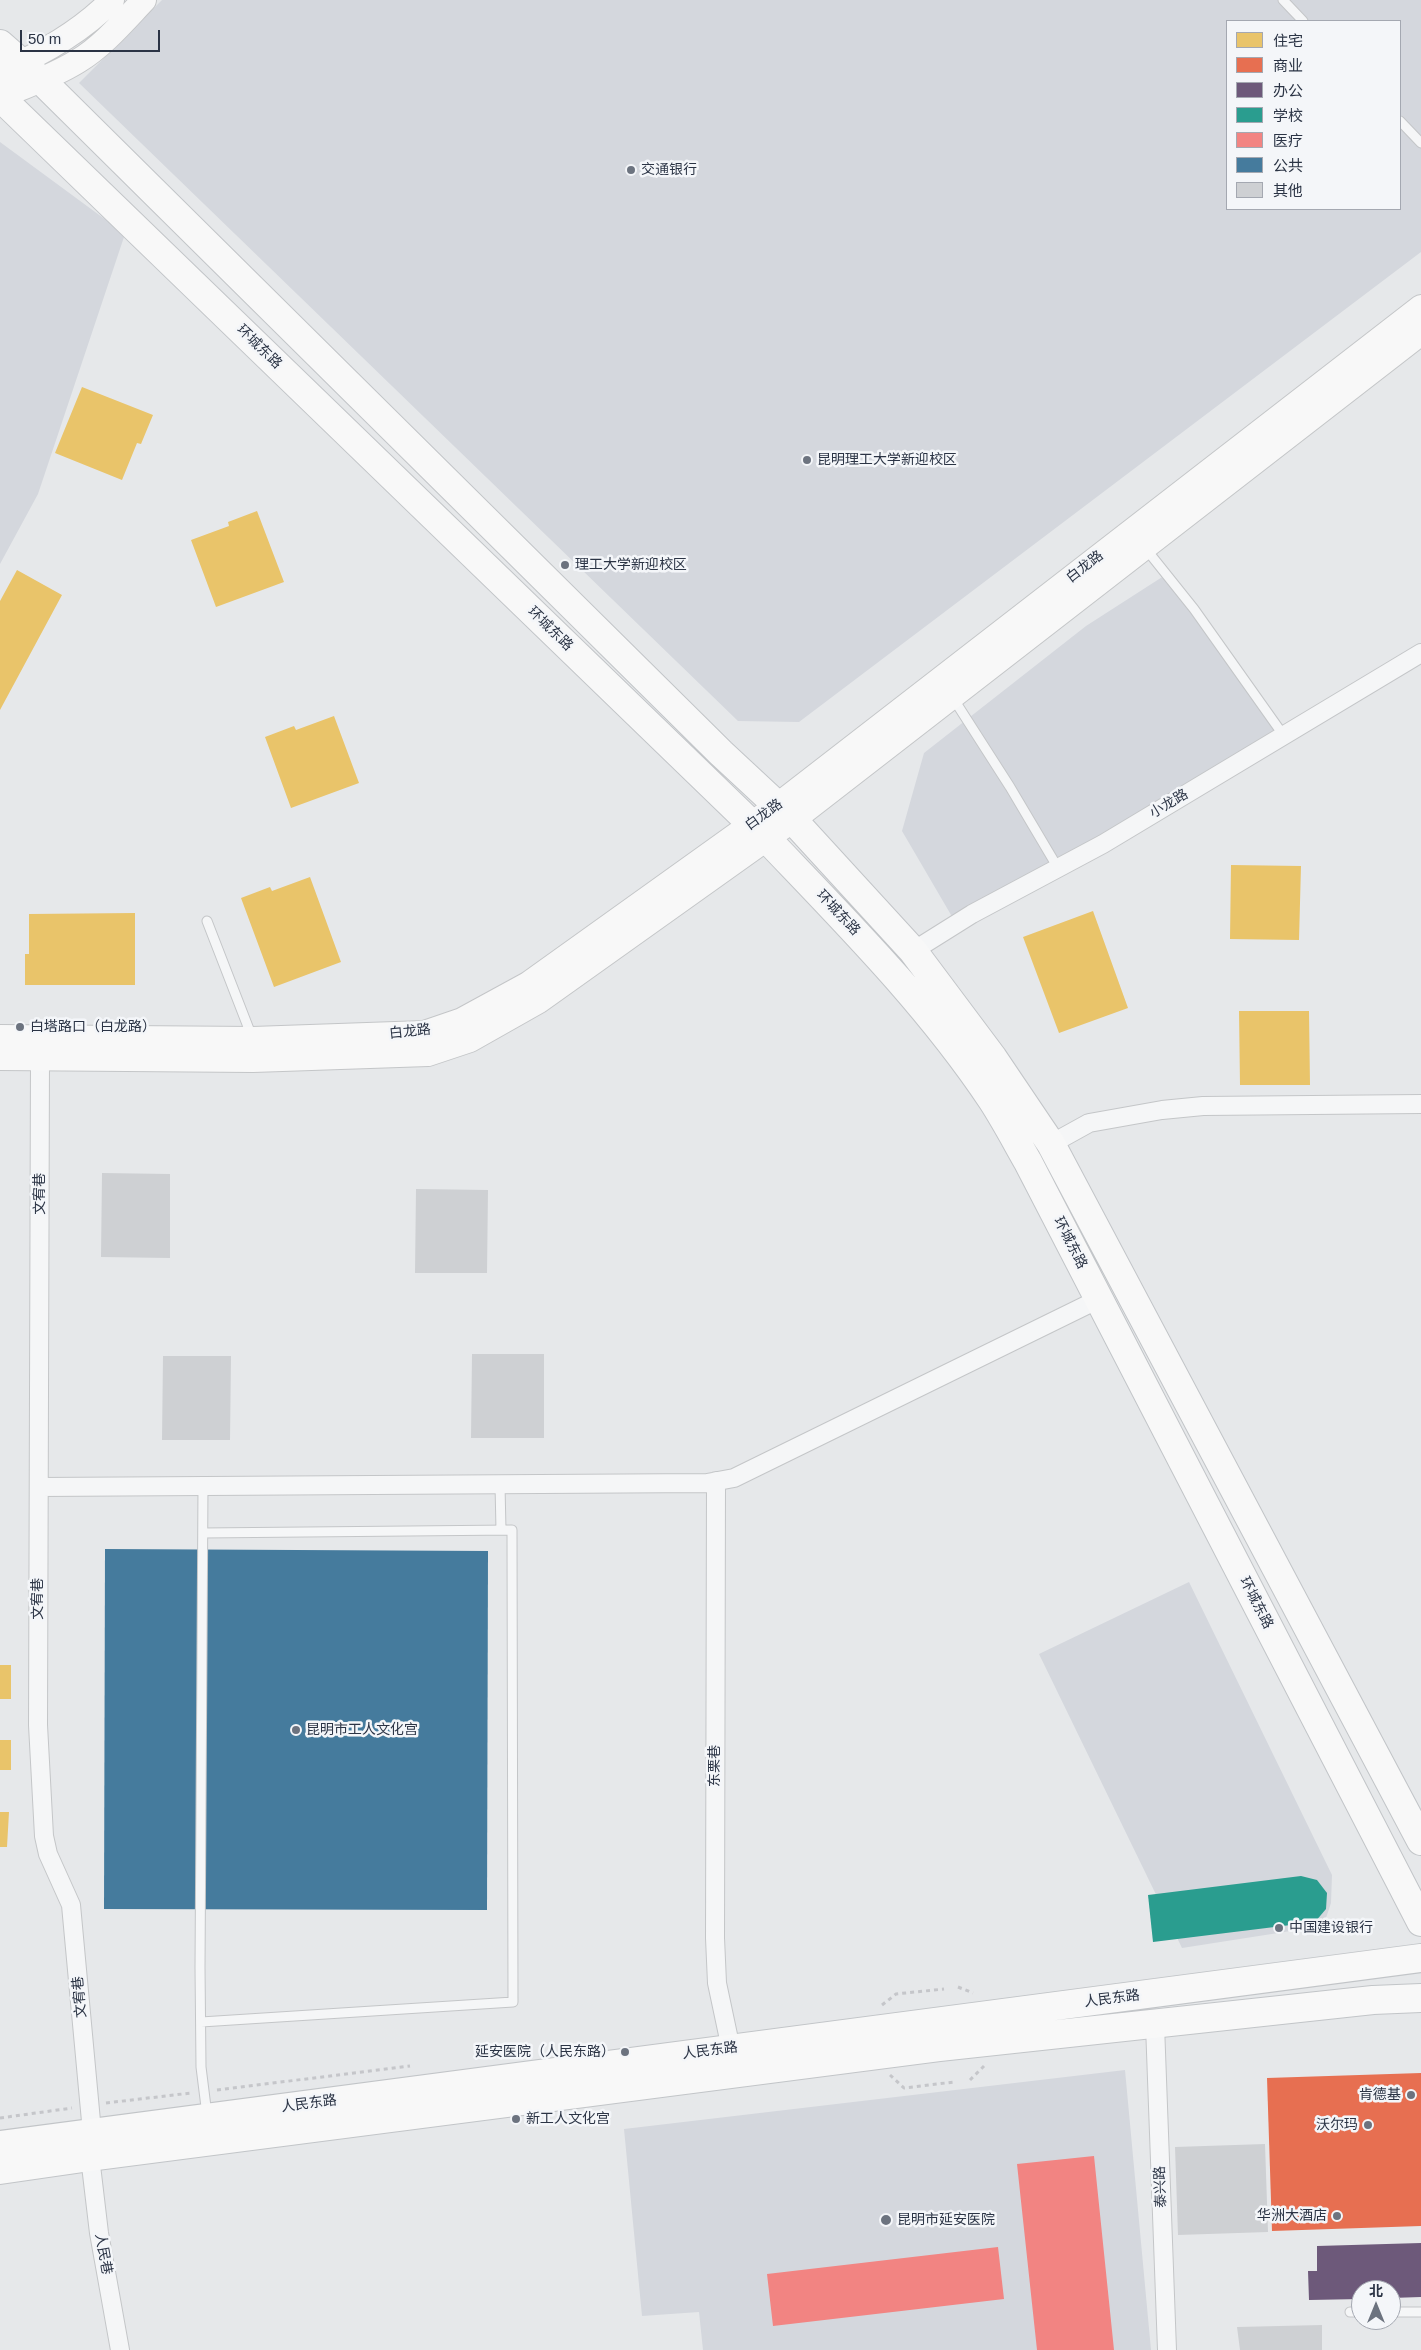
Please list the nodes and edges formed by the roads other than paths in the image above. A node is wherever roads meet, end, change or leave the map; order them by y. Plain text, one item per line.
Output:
1 (112, 0) edge
2 (144, 0) edge
3 (1283, 0) edge
4 (1302, 20) edge
5 (0, 44) edge
6 (20, 72) edge
7 (0, 97) edge
8 (1401, 122) edge
9 (1421, 143) edge
10 (1421, 307) edge
11 (1421, 333) edge
12 (1145, 547) junction
13 (1421, 653) edge
14 (951, 696) junction
15 (1284, 736) junction
16 (786, 812) junction
17 (760, 831) junction
18 (1058, 868) junction
19 (207, 921) dead end
20 (913, 951) junction
21 (0, 1037) edge
22 (253, 1039) junction
23 (0, 1058) edge
24 (40, 1058) junction
25 (1421, 1104) edge
26 (1050, 1144) junction
27 (1099, 1299) junction
28 (716, 1481) junction
29 (500, 1484) junction
30 (203, 1486) junction
31 (39, 1487) junction
32 (500, 1530) junction
33 (203, 1533) junction
34 (1421, 1841) edge
35 (1421, 1922) edge
36 (1421, 1958) edge
37 (1421, 1998) edge
38 (201, 2022) junction
39 (1155, 2025) junction
40 (731, 2048) junction
41 (207, 2117) junction
42 (91, 2144) junction
43 (0, 2145) edge
44 (0, 2170) edge
45 (1401, 2312) edge
46 (1421, 2312) edge
47 (120, 2350) edge
48 (1167, 2350) edge

1 - 6 main road
2 - 6 main road
3 - 4 lane
5 - 6 main road, 环城东路
6 - 7 main road
6 - 16 main road, 环城东路
7 - 17 main road, 环城东路
8 - 9 lane
10 - 16 main road, 白龙路
11 - 12 main road, 白龙路
12 - 14 main road, 白龙路
12 - 15 lane
13 - 15 street, 小龙路
14 - 16 main road, 白龙路
14 - 18 lane
15 - 18 street, 小龙路
16 - 17 main road, 白龙路
16 - 20 main road, 环城东路
17 - 22 main road, 白龙路
17 - 24 main road, 白龙路
17 - 27 main road, 环城东路
18 - 20 street, 小龙路
19 - 22 lane
20 - 26 main road, 环城东路
21 - 22 main road, 白龙路
23 - 24 main road, 白龙路
24 - 31 street, 文宥巷
25 - 26 street
26 - 34 main road, 环城东路
27 - 28 street
27 - 35 main road, 环城东路
28 - 29 street
28 - 40 street, 东栗巷
29 - 30 street
29 - 32 lane
30 - 31 street
30 - 33 lane
31 - 42 street, 文宥巷
32 - 33 lane
32 - 38 lane
33 - 38 lane
36 - 40 main road, 人民东路
37 - 39 main road, 人民东路
38 - 41 lane
39 - 42 main road, 人民东路
39 - 48 street, 泰兴路
40 - 41 main road, 人民东路
41 - 42 main road, 人民东路
42 - 43 main road, 人民东路
42 - 44 main road, 人民东路
42 - 47 street, 人民巷
45 - 46 lane

